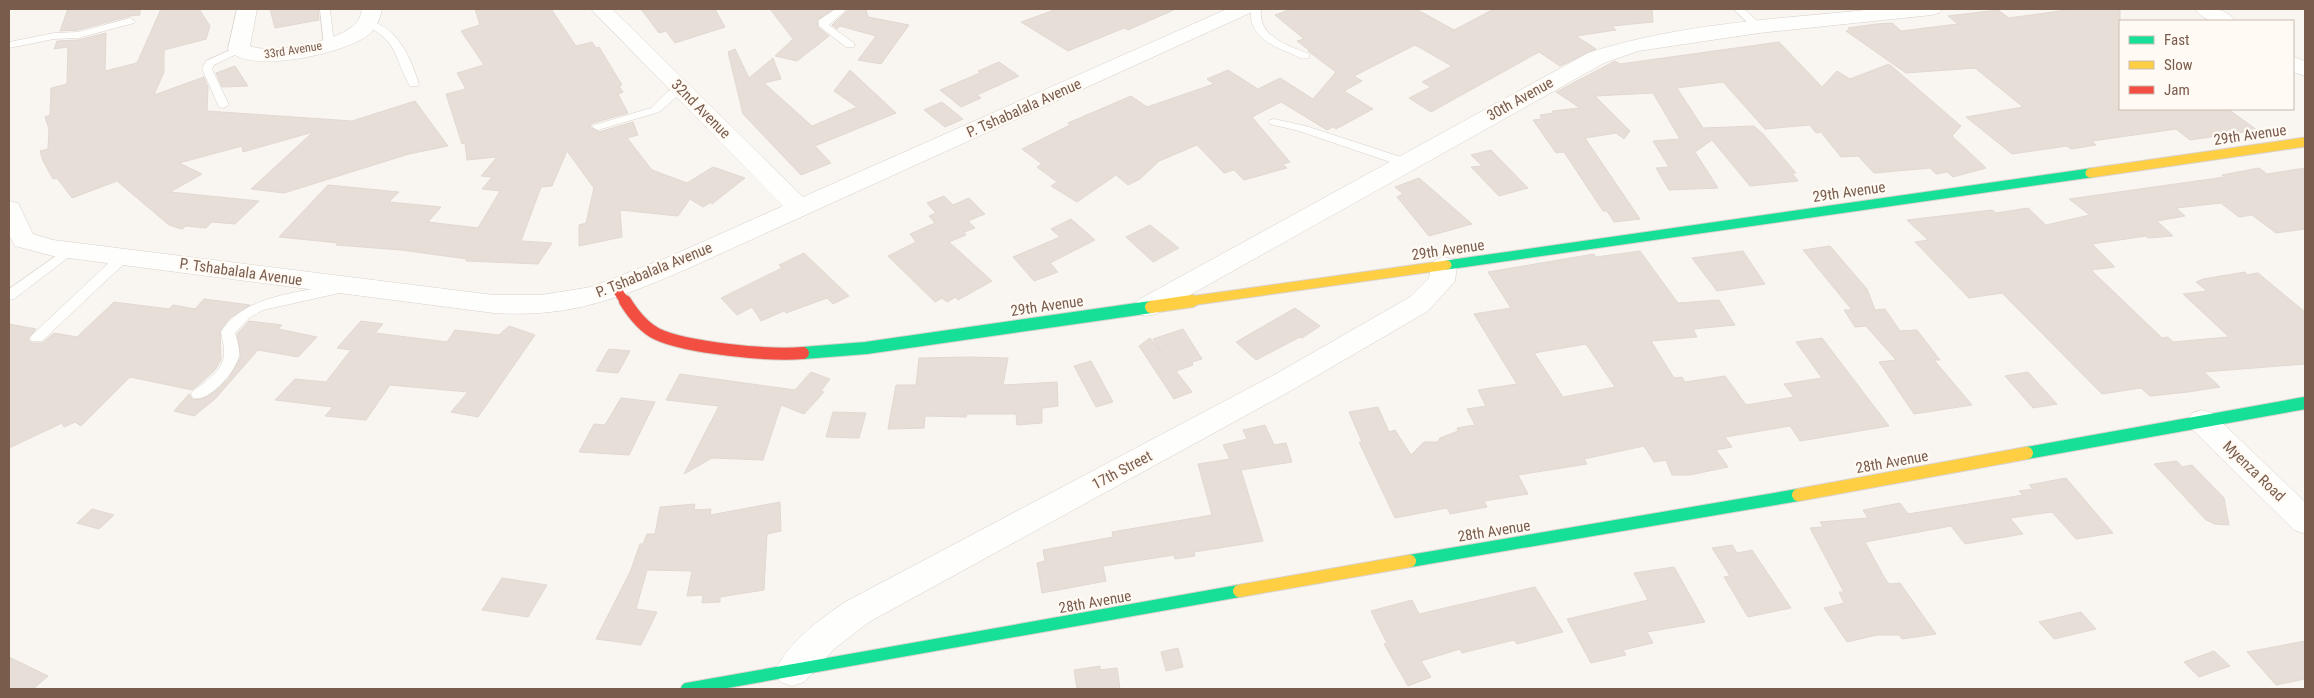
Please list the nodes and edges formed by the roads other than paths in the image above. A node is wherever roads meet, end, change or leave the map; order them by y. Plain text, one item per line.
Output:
1 (247, 9) edge
2 (325, 9) edge
3 (601, 9) edge
4 (842, 9) edge
5 (1243, 9) edge
6 (1256, 9) edge
7 (1738, 9) edge
8 (1932, 9) edge
9 (2205, 9) edge
10 (370, 16) edge
11 (2223, 20) edge
12 (130, 21) dead end
13 (1759, 27) junction
14 (9, 45) edge
15 (329, 45) junction
16 (850, 45) dead end
17 (239, 49) junction
18 (1305, 56) dead end
19 (2294, 64) edge
20 (2305, 70) edge
21 (414, 84) dead end
22 (680, 88) junction
23 (222, 105) dead end
24 (1274, 122) dead end
25 (598, 127) dead end
26 (2305, 142) edge
27 (1406, 163) junction
28 (800, 209) junction
29 (11, 222) edge
30 (70, 250) junction
31 (123, 257) junction
32 (1444, 266) junction
33 (348, 286) junction
34 (616, 288) junction
35 (9, 296) edge
36 (1147, 307) junction
37 (37, 338) dead end
38 (198, 394) dead end
39 (2305, 402) edge
40 (2202, 421) junction
41 (2305, 521) edge
42 (792, 671) junction
43 (687, 689) edge

1 - 17 street
2 - 15 lane
3 - 22 street, 32nd Avenue
4 - 16 lane
5 - 28 street, P. Tshabalala Avenue
6 - 18 lane
7 - 13 lane
8 - 13 street, 30th Avenue
9 - 11 street
10 - 15 street, 33rd Avenue
10 - 21 lane
12 - 14 lane
13 - 27 street, 30th Avenue
15 - 17 street, 33rd Avenue
17 - 23 lane
19 - 20 street
22 - 25 lane
22 - 28 street, 32nd Avenue
24 - 27 lane
26 - 32 street, 29th Avenue
27 - 36 street, 30th Avenue
28 - 34 street, P. Tshabalala Avenue
29 - 30 street, P. Tshabalala Avenue
30 - 31 street, P. Tshabalala Avenue
30 - 35 lane
31 - 33 street, P. Tshabalala Avenue
31 - 37 lane
32 - 36 street, 29th Avenue
32 - 42 street, 17th Street
33 - 34 street, P. Tshabalala Avenue
33 - 38 lane
34 - 36 street, 29th Avenue
39 - 40 street, 28th Avenue
40 - 41 street, Myenza Road
40 - 42 street, 28th Avenue
42 - 43 street, 28th Avenue

